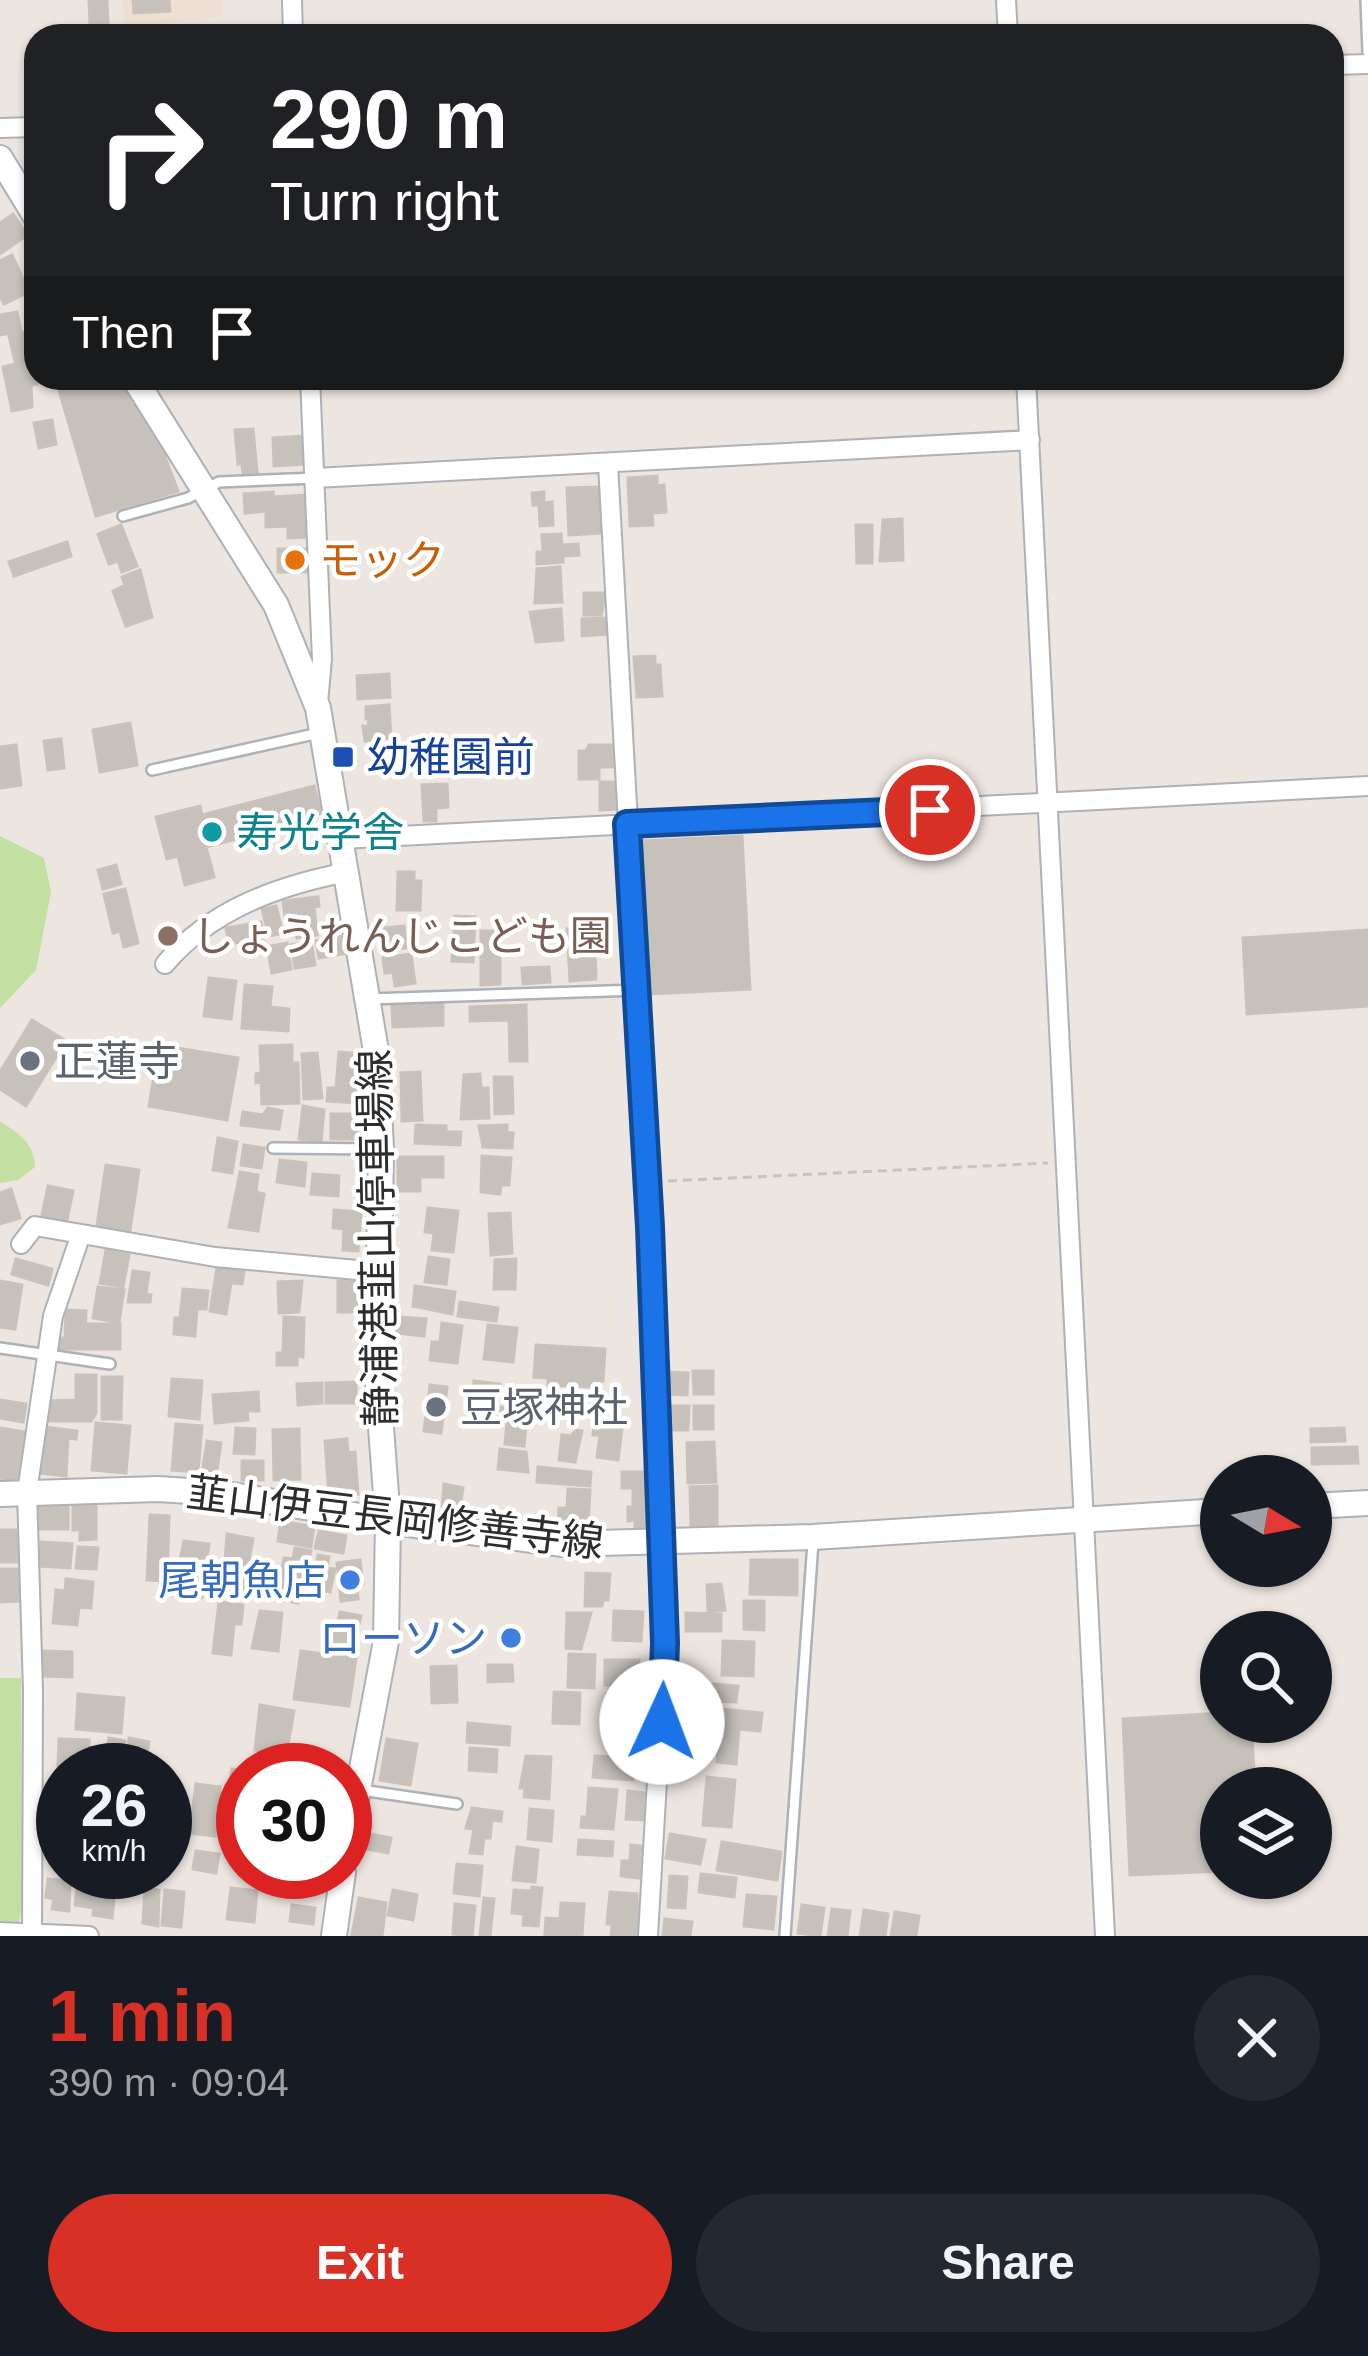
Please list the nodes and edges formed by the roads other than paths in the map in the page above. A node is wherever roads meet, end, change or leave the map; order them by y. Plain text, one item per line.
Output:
1 (1366, 0) edge
2 (1368, 52) edge
3 (0, 158) edge
4 (24, 197) edge
5 (142, 390) edge
6 (311, 390) edge
7 (1027, 390) edge
8 (1030, 440) junction
9 (608, 464) junction
10 (315, 478) junction
11 (204, 488) junction
12 (123, 516) dead end
13 (321, 720) junction
14 (152, 770) dead end
15 (1368, 786) edge
16 (1049, 802) junction
17 (627, 824) junction
18 (342, 838) junction
19 (348, 872) junction
20 (165, 964) dead end
21 (639, 990) junction
22 (368, 999) junction
23 (273, 1148) dead end
24 (381, 1148) junction
25 (80, 1237) junction
26 (21, 1244) dead end
27 (379, 1272) junction
28 (0, 1348) edge
29 (46, 1355) junction
30 (110, 1364) dead end
31 (27, 1492) junction
32 (0, 1494) edge
33 (1368, 1503) edge
34 (1332, 1505) edge
35 (1200, 1512) edge
36 (1084, 1518) junction
37 (388, 1521) junction
38 (813, 1537) junction
39 (662, 1544) junction
40 (367, 1743) edge
41 (372, 1791) edge
42 (457, 1804) dead end
43 (339, 1899) edge
44 (0, 1932) edge
45 (32, 1935) edge
46 (89, 1936) edge
47 (334, 1936) edge
48 (648, 1936) edge
49 (785, 1936) edge
50 (1105, 1936) edge

1 - 2 lane
3 - 4 main road
5 - 11 main road, 静浦港韮山停車場線
6 - 10 street
7 - 8 street
8 - 9 street
8 - 16 street
9 - 10 street
9 - 17 street
10 - 11 lane
10 - 13 street
11 - 12 lane
11 - 13 main road, 静浦港韮山停車場線
13 - 14 lane
13 - 18 main road, 静浦港韮山停車場線
15 - 16 street
16 - 17 street
16 - 36 street
17 - 18 street
17 - 21 street
18 - 19 main road, 静浦港韮山停車場線
19 - 20 street
19 - 22 main road, 静浦港韮山停車場線
21 - 22 lane
21 - 39 street
22 - 24 main road, 静浦港韮山停車場線
23 - 24 lane
24 - 27 main road, 静浦港韮山停車場線
25 - 26 street
25 - 27 street
25 - 29 street
27 - 37 main road, 静浦港韮山停車場線
28 - 29 lane
29 - 30 lane
29 - 31 street
31 - 32 main road, 韮山伊豆長岡修善寺線
31 - 37 main road, 韮山伊豆長岡修善寺線
31 - 45 street
33 - 34 main road
35 - 36 main road, 韮山伊豆長岡修善寺線
36 - 38 main road, 韮山伊豆長岡修善寺線
36 - 50 street
37 - 39 main road, 韮山伊豆長岡修善寺線
37 - 40 main road, 静浦港韮山停車場線
38 - 39 main road, 韮山伊豆長岡修善寺線
38 - 49 lane
39 - 48 street
41 - 42 lane
43 - 47 main road
44 - 45 street
45 - 46 street

